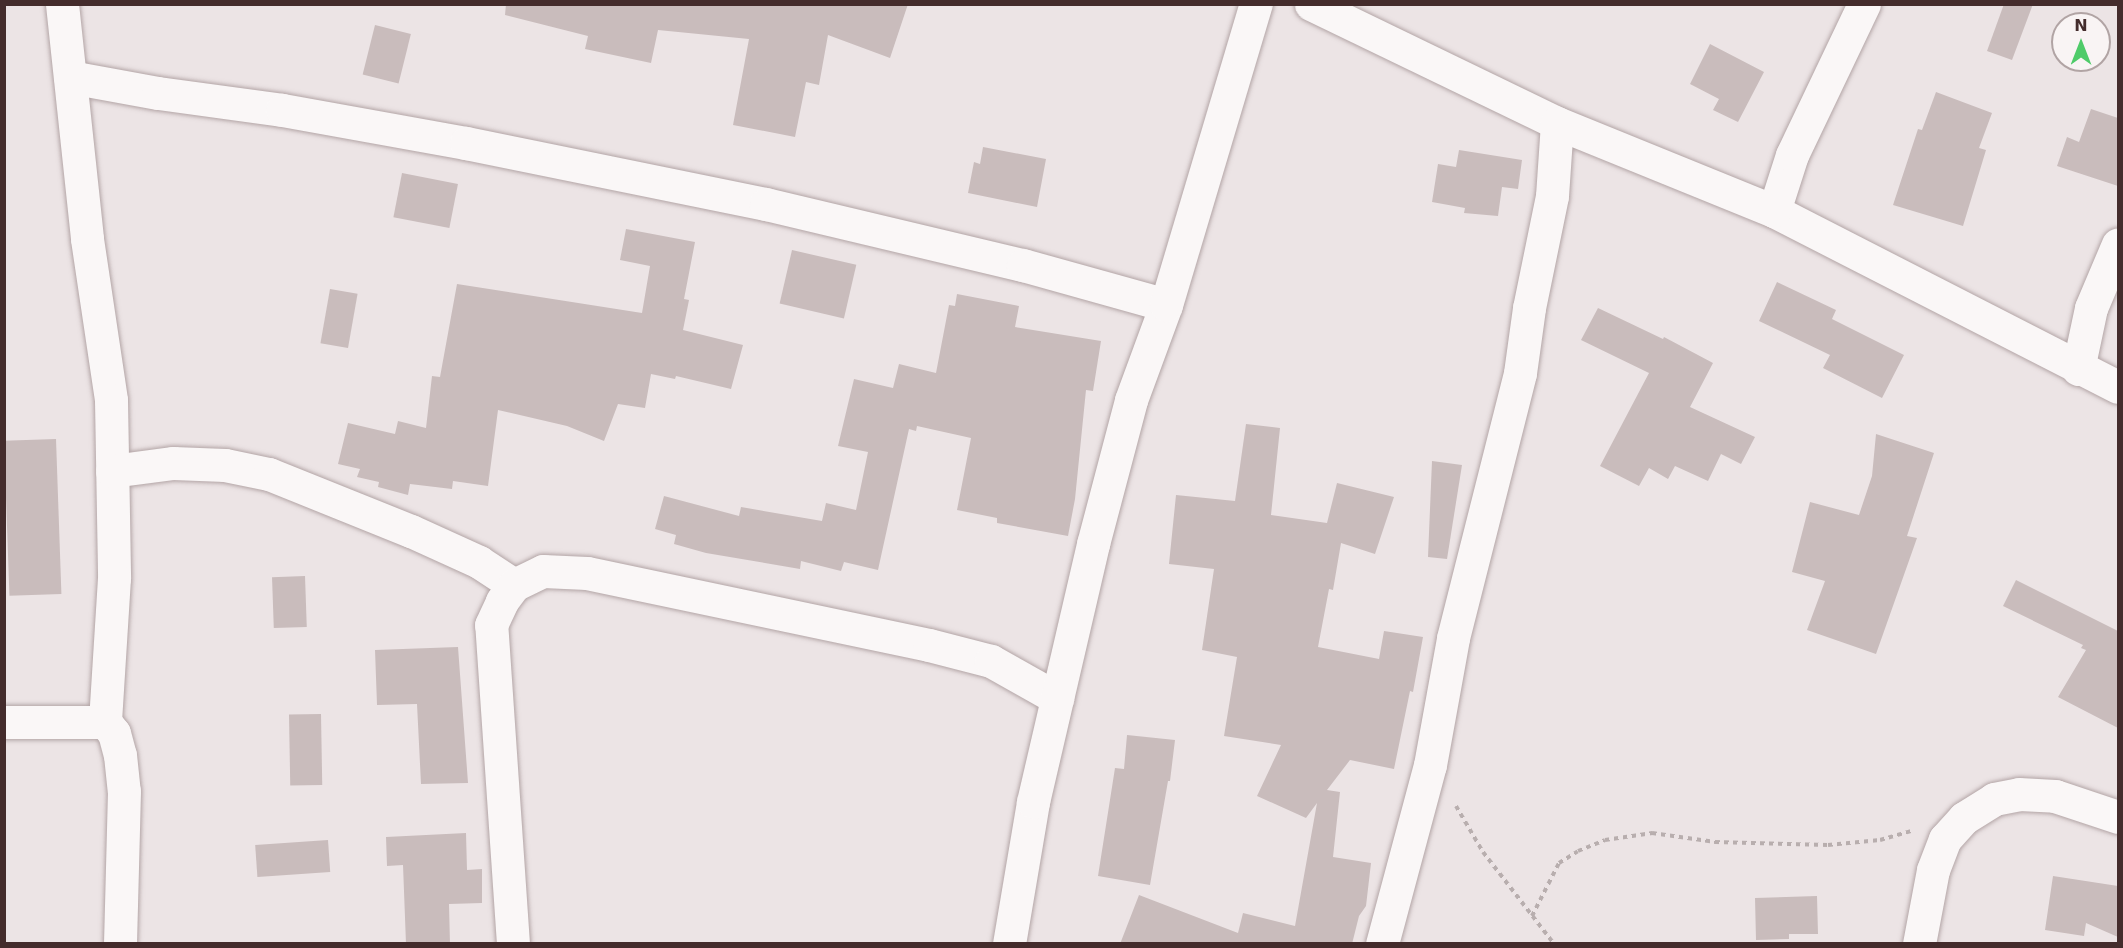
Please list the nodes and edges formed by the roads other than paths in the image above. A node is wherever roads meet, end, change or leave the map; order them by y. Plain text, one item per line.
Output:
1 (62, 4) edge
2 (1256, 4) edge
3 (1311, 4) edge
4 (1864, 4) edge
5 (70, 77) junction
6 (1557, 123) junction
7 (1774, 211) junction
8 (2118, 244) edge
9 (1166, 305) junction
10 (2078, 369) junction
11 (2118, 387) edge
12 (112, 471) junction
13 (514, 585) junction
14 (1056, 698) junction
15 (4, 722) edge
16 (105, 722) junction
17 (2118, 817) edge
18 (120, 944) edge
19 (513, 944) edge
20 (1009, 944) edge
21 (1382, 944) edge
22 (1919, 944) edge

1 - 5 street
2 - 9 street
3 - 6 street
4 - 7 street
5 - 9 street
5 - 12 street
6 - 7 street
6 - 21 street
7 - 10 street
8 - 10 street
9 - 14 street
10 - 11 street
12 - 13 street
12 - 16 street
13 - 14 street
13 - 19 street
14 - 20 street
15 - 16 street
16 - 18 street
17 - 22 street

